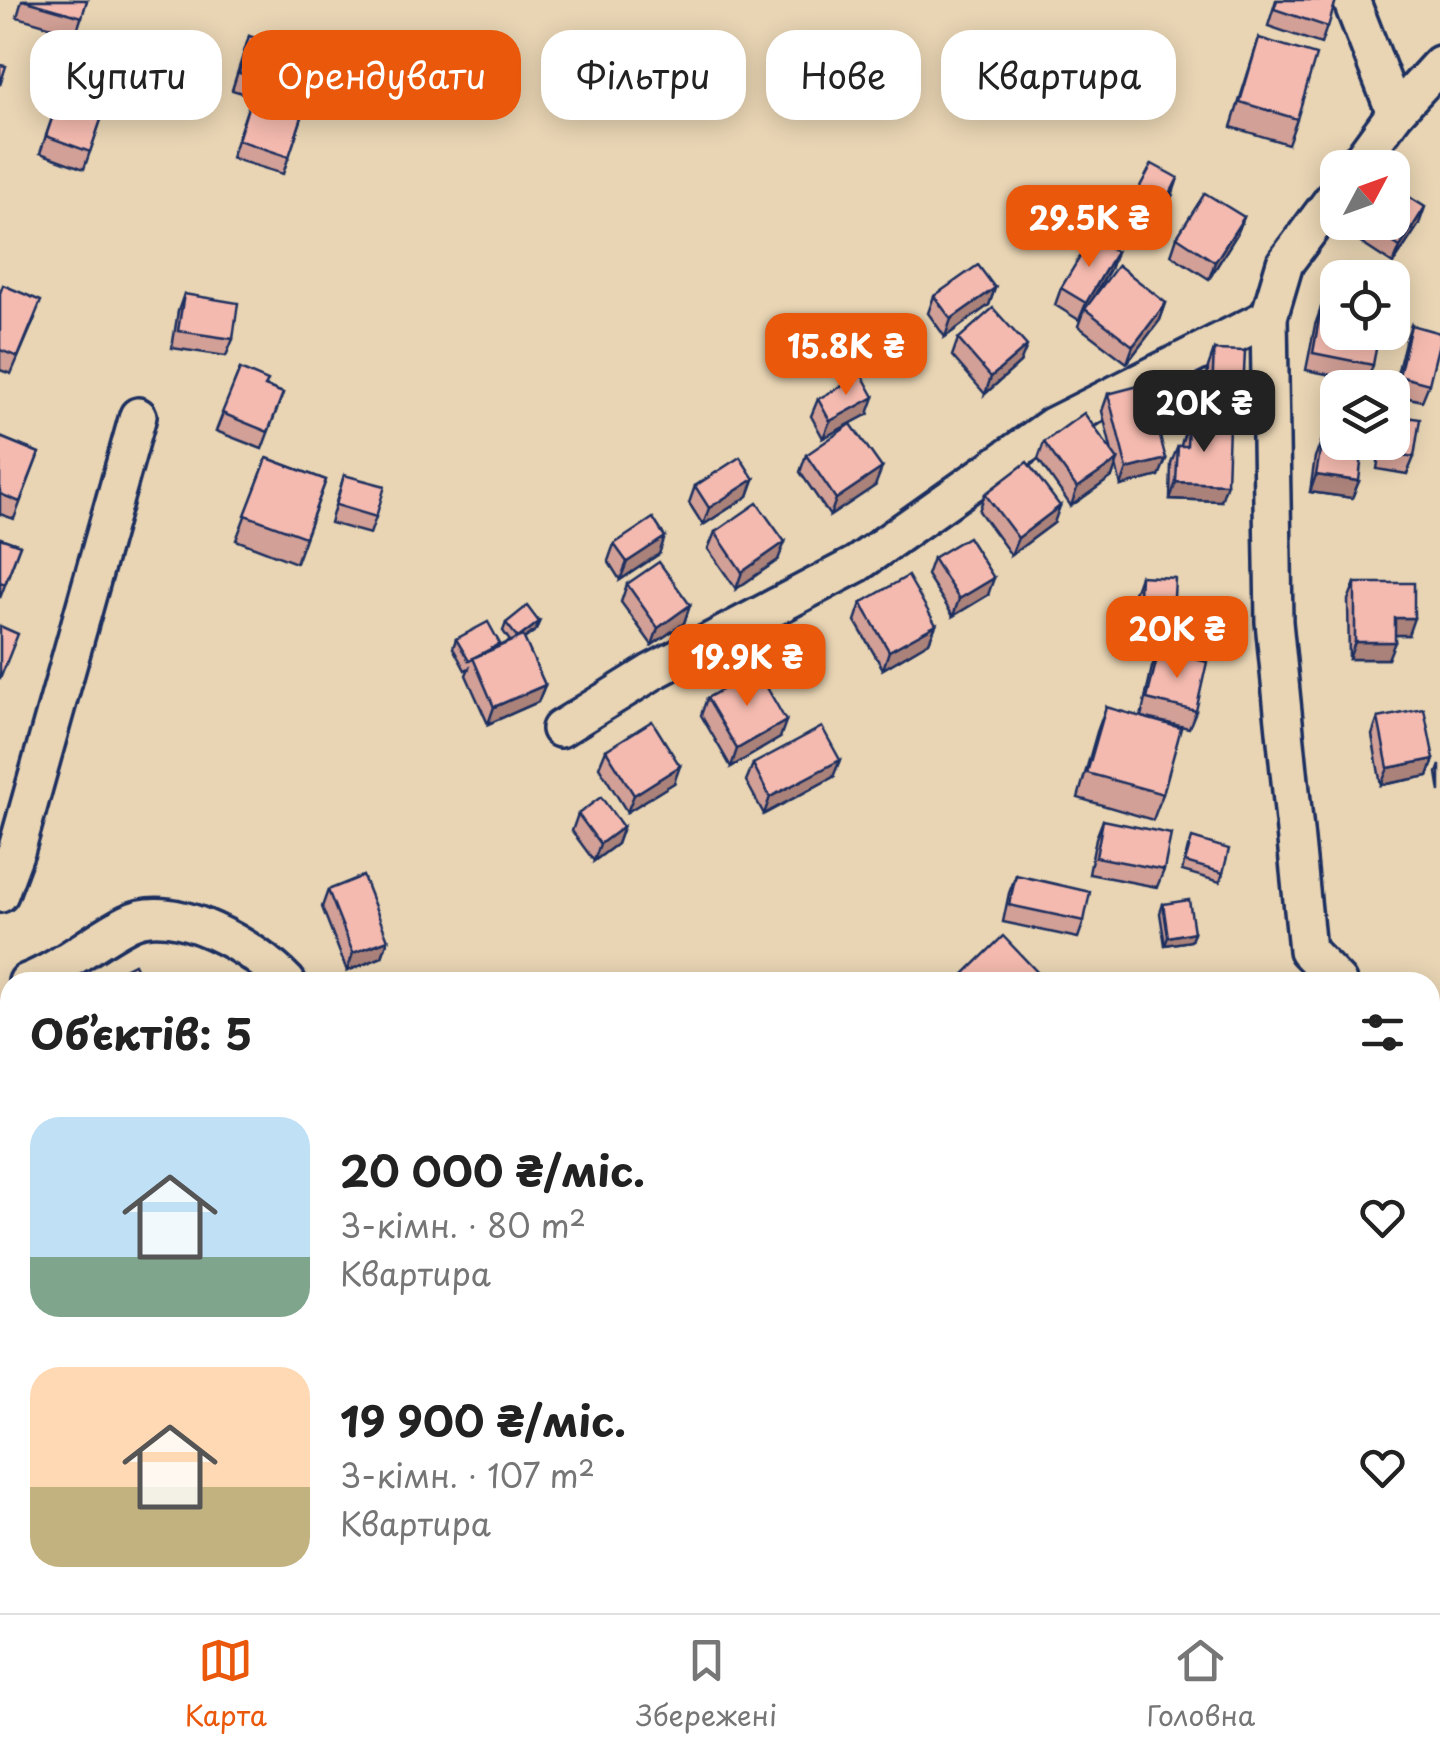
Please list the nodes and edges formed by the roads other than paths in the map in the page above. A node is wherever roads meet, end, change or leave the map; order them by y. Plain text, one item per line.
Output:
1 (1351, 0) edge
2 (1440, 64) edge
3 (1395, 113) junction
4 (1368, 150) edge
5 (1320, 217) edge
6 (1269, 316) junction
7 (138, 416) dead end
8 (560, 729) dead end
9 (0, 894) edge
10 (51, 972) edge
11 (278, 972) edge
12 (1328, 972) edge

1 - 3 street
2 - 3 street
3 - 4 street
5 - 6 street
6 - 8 street
6 - 12 street
7 - 9 street
10 - 11 street

